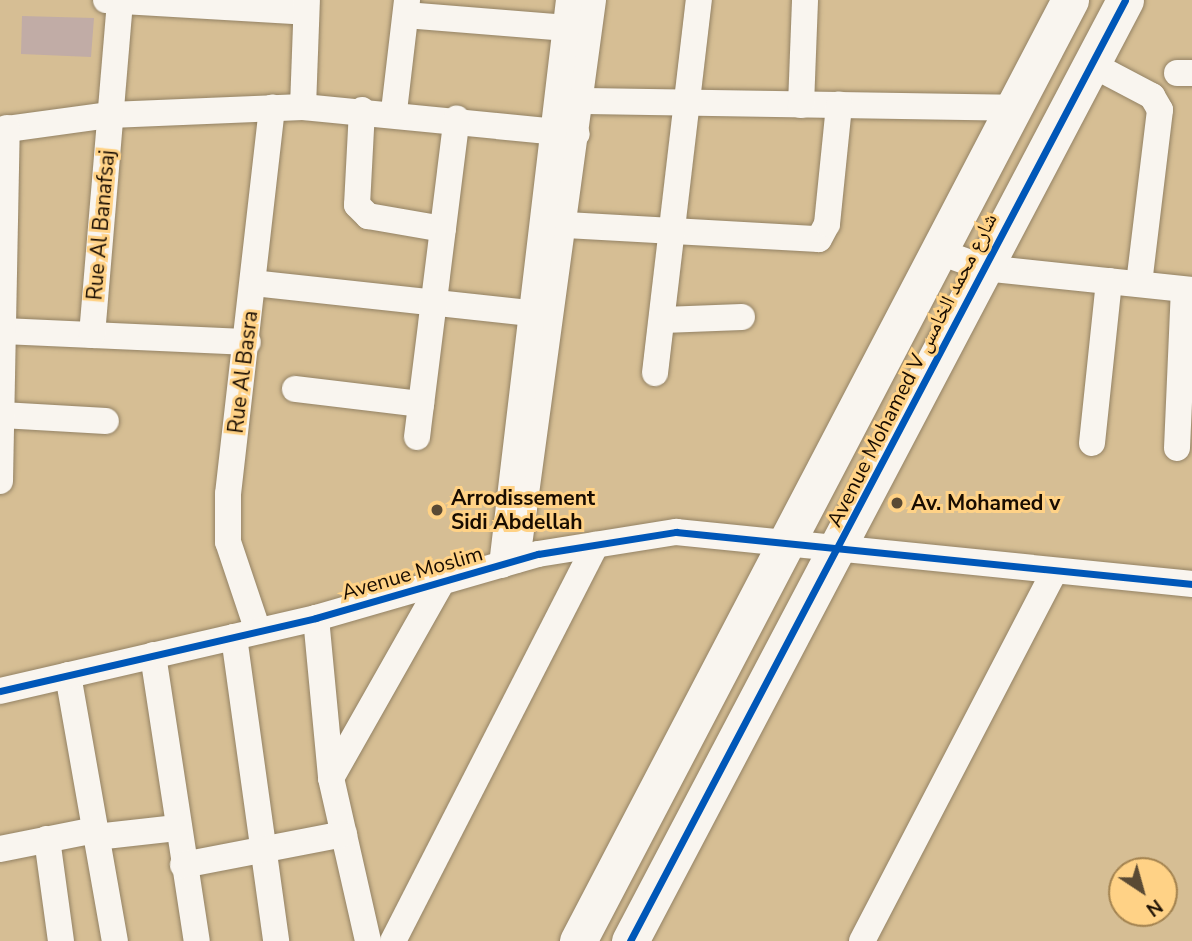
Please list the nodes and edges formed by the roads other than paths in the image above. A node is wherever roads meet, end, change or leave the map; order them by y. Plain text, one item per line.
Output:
1 (116, 0) edge
2 (569, 0) edge
3 (593, 0) edge
4 (699, 0) edge
5 (805, 0) edge
6 (1070, 0) edge
7 (1125, 0) edge
8 (214, 4) edge
9 (307, 6) edge
10 (407, 7) edge
11 (470, 10) edge
12 (566, 28) junction
13 (1093, 65) junction
14 (583, 101) junction
15 (688, 105) junction
16 (802, 105) junction
17 (839, 105) junction
18 (272, 107) junction
19 (303, 107) junction
20 (1015, 108) junction
21 (362, 110) junction
22 (394, 111) junction
23 (110, 115) junction
24 (457, 118) junction
25 (4, 129) edge
26 (565, 133) junction
27 (566, 225) junction
28 (443, 229) junction
29 (671, 235) junction
30 (940, 252) junction
31 (984, 268) junction
32 (1109, 281) junction
33 (253, 284) junction
34 (1139, 284) junction
35 (1188, 290) edge
36 (434, 302) junction
37 (529, 313) junction
38 (742, 317) dead end
39 (663, 320) junction
40 (92, 335) junction
41 (248, 342) junction
42 (3, 348) edge
43 (655, 373) dead end
44 (295, 389) dead end
45 (421, 404) junction
46 (2, 415) junction
47 (106, 421) dead end
48 (417, 437) dead end
49 (1092, 443) dead end
50 (1177, 448) dead end
51 (0, 481) edge
52 (786, 540) junction
53 (596, 545) junction
54 (838, 550) junction
55 (510, 562) junction
56 (1055, 571) junction
57 (1192, 584) edge
58 (440, 585) junction
59 (316, 618) junction
60 (246, 634) junction
61 (153, 655) junction
62 (68, 675) junction
63 (0, 691) edge
64 (331, 778) junction
65 (176, 828) junction
66 (96, 833) junction
67 (344, 834) junction
68 (47, 839) junction
69 (0, 849) edge
70 (260, 853) junction
71 (183, 865) junction
72 (61, 941) edge
73 (115, 941) edge
74 (197, 941) edge
75 (276, 941) edge
76 (368, 941) edge
77 (393, 941) edge
78 (578, 941) edge
79 (631, 941) edge
80 (862, 941) edge

1 - 8 street
1 - 23 street, Rue Al Banafsaj
2 - 12 street
3 - 14 street
4 - 15 street
5 - 16 street
6 - 20 street, Avenue Mohamed V شارع محمد الخامس
7 - 13 street, Avenue Mohamed V شارع محمد الخامس
8 - 9 street
9 - 19 street
10 - 11 street
10 - 22 street
11 - 12 street
12 - 26 street
13 - 31 street, Avenue Mohamed V شارع محمد الخامس
13 - 34 street
14 - 15 street
14 - 26 street
15 - 16 street
15 - 29 street
16 - 17 street
17 - 20 street
17 - 29 street
18 - 19 street
18 - 23 street
18 - 33 street, Rue Al Basra
19 - 21 street
20 - 30 street, Avenue Mohamed V شارع محمد الخامس
21 - 22 street
21 - 28 street
22 - 24 street
23 - 25 street
23 - 40 street, Rue Al Banafsaj
24 - 26 street
24 - 28 street
25 - 42 street
26 - 27 street
26 - 37 street
27 - 29 street
27 - 55 street
28 - 36 street
29 - 39 street
30 - 31 street
30 - 52 street, Avenue Mohamed V شارع محمد الخامس
31 - 32 street
31 - 54 street, Avenue Mohamed V شارع محمد الخامس
32 - 34 street
32 - 49 street
33 - 36 street
33 - 41 street, Rue Al Basra
34 - 35 street
35 - 50 street
36 - 37 street
36 - 45 street
37 - 55 street
38 - 39 street
39 - 43 street
40 - 41 street
40 - 42 street
41 - 60 street, Rue Al Basra
42 - 46 street
44 - 45 street
45 - 48 street
46 - 47 street
46 - 51 street
52 - 53 street, Avenue Moslim
52 - 54 street, Avenue Moslim
52 - 78 street, Avenue Mohamed V شارع محمد الخامس
53 - 55 street, Avenue Moslim
53 - 77 street
54 - 56 street, Avenue Moslim
54 - 79 street, Avenue Mohamed V شارع محمد الخامس
55 - 58 street, Avenue Moslim
56 - 57 street, Avenue Moslim
56 - 80 street
58 - 59 street, Avenue Moslim
58 - 64 street
59 - 60 street, Avenue Moslim
59 - 64 street
60 - 61 street, Avenue Moslim
60 - 70 street, Rue Al Basra
61 - 62 street, Avenue Moslim
61 - 65 street
62 - 63 street, Avenue Moslim
62 - 66 street
64 - 67 street
65 - 66 street
65 - 71 street
66 - 68 street
66 - 73 street
67 - 70 street
67 - 76 street
68 - 69 street
68 - 72 street
70 - 71 street
70 - 75 street, Rue Al Basra
71 - 74 street

